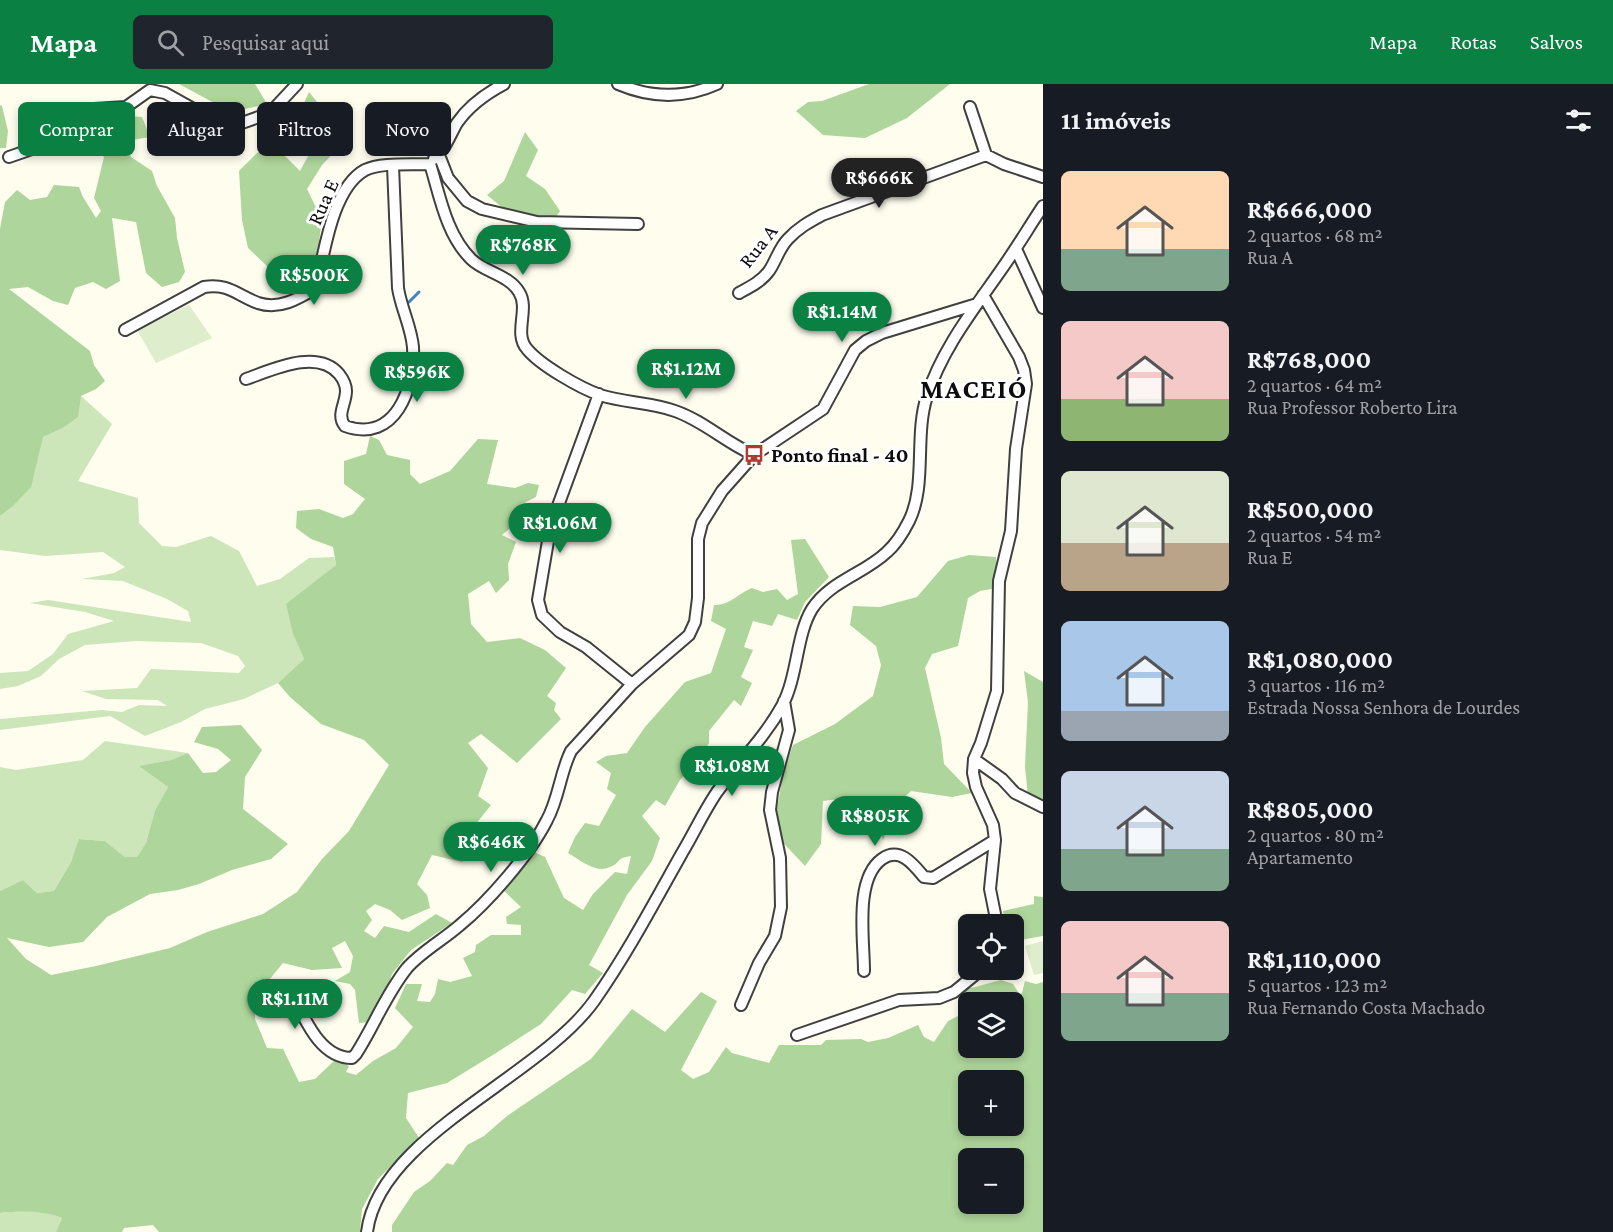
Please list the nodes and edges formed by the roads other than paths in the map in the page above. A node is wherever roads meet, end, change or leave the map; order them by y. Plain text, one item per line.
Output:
1 (297, 84) edge
2 (504, 84) edge
3 (618, 84) edge
4 (717, 84) edge
5 (970, 107) dead end
6 (451, 135) edge
7 (986, 155) junction
8 (438, 156) edge
9 (439, 156) edge
10 (9, 157) dead end
11 (430, 164) junction
12 (393, 166) junction
13 (1043, 177) edge
14 (1043, 206) edge
15 (638, 224) dead end
16 (1016, 249) junction
17 (739, 293) dead end
18 (980, 300) junction
19 (1043, 308) edge
20 (125, 330) dead end
21 (246, 379) dead end
22 (599, 394) junction
23 (754, 455) junction
24 (632, 684) junction
25 (784, 701) junction
26 (974, 759) junction
27 (1043, 807) edge
28 (995, 840) junction
29 (995, 914) edge
30 (864, 970) dead end
31 (966, 980) edge
32 (293, 996) dead end
33 (741, 1005) dead end
34 (797, 1035) dead end
35 (367, 1232) edge

1 - 10 street
2 - 6 street
3 - 4 street
5 - 7 street
7 - 13 street
7 - 17 street, Rua A
8 - 11 street
9 - 15 street
11 - 12 street, Rua E
11 - 22 street
12 - 20 street, Rua E
12 - 21 street
14 - 16 street
16 - 18 street
16 - 19 street
18 - 23 street
18 - 25 street
18 - 26 street
22 - 23 street
22 - 24 street
23 - 24 street
24 - 32 street
25 - 33 street
25 - 35 street
26 - 27 street
26 - 28 street
28 - 29 street
28 - 30 street
31 - 34 street

